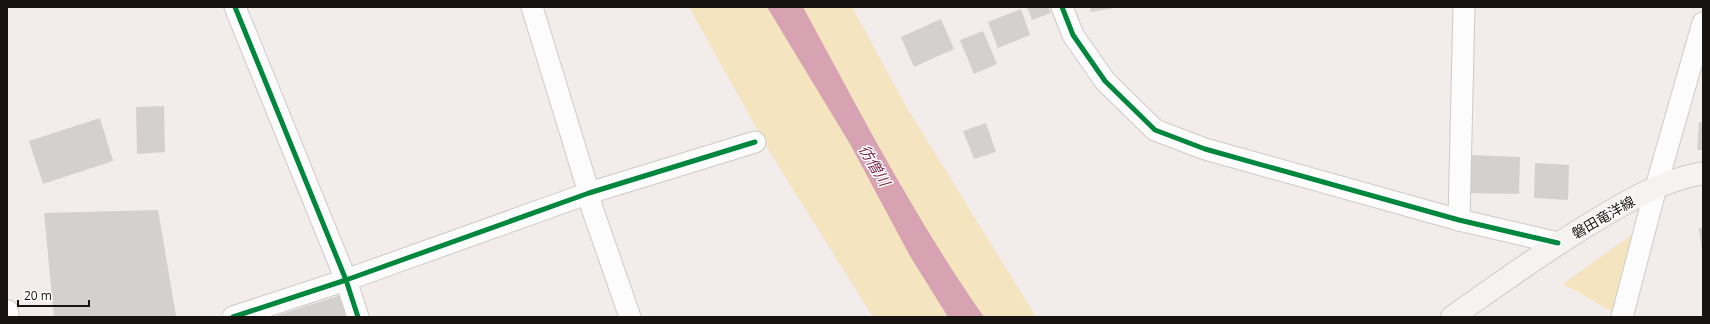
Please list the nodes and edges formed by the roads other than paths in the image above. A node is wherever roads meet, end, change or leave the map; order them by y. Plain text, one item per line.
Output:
1 (235, 7) edge
2 (532, 7) edge
3 (1062, 7) edge
4 (1464, 7) edge
5 (1703, 23) edge
6 (756, 142) dead end
7 (1703, 173) edge
8 (1656, 187) junction
9 (588, 193) junction
10 (1459, 220) junction
11 (1558, 243) junction
12 (346, 280) junction
13 (7, 311) edge
14 (8, 317) edge
15 (233, 317) edge
16 (358, 317) edge
17 (630, 317) edge
18 (1452, 317) edge
19 (1622, 317) edge

1 - 12 street
2 - 9 street
3 - 10 street
4 - 10 street
5 - 8 street
6 - 9 street
7 - 8 main road, 磐田竜洋線
8 - 11 main road, 磐田竜洋線
8 - 19 street
9 - 12 street
9 - 17 street
10 - 11 street
11 - 18 main road, 磐田竜洋線
12 - 15 street
12 - 16 street
13 - 14 street

